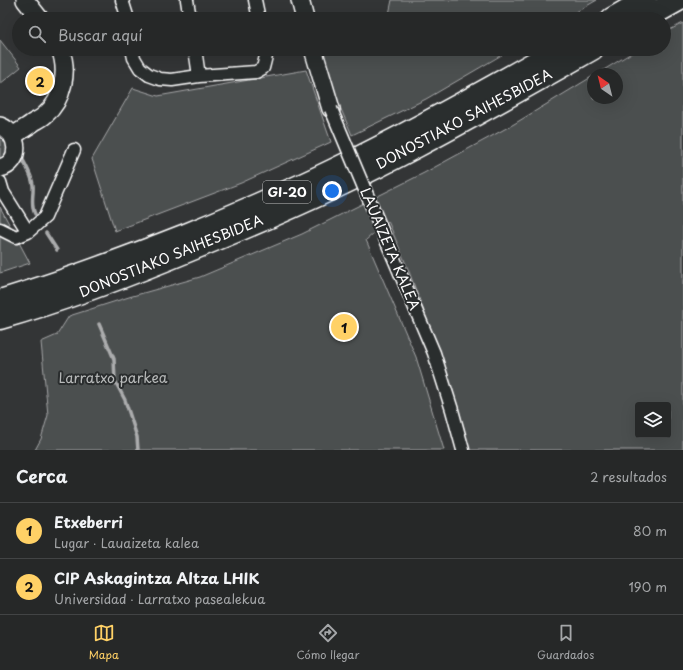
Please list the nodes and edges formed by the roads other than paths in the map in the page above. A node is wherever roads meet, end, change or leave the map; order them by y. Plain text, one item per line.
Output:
1 (25, 0) edge
2 (122, 0) edge
3 (187, 0) edge
4 (255, 0) edge
5 (300, 0) edge
6 (645, 0) edge
7 (678, 0) edge
8 (34, 12) edge
9 (126, 12) edge
10 (189, 12) edge
11 (258, 12) edge
12 (303, 12) edge
13 (624, 12) edge
14 (657, 12) edge
15 (62, 56) edge
16 (134, 56) edge
17 (196, 56) edge
18 (266, 56) edge
19 (315, 56) edge
20 (547, 56) edge
21 (580, 56) edge
22 (199, 76) junction
23 (331, 109) joint
24 (6, 131) edge
25 (74, 150) dead end
26 (0, 168) edge
27 (0, 182) edge
28 (0, 229) edge
29 (28, 232) junction
30 (0, 301) edge
31 (0, 318) edge
32 (463, 450) edge

1 - 8 street
2 - 9 street
3 - 10 street
4 - 11 street
5 - 12 street
6 - 13 highway
7 - 14 highway
15 - 24 street
16 - 22 street
17 - 22 street
18 - 22 street
19 - 23 street, LAUAIZETA KALEA
20 - 30 highway, DONOSTIAKO SAIHESBIDEA / GI-20
21 - 31 highway, DONOSTIAKO SAIHESBIDEA / GI-20
23 - 32 street, LAUAIZETA KALEA, bridge
24 - 26 street
25 - 29 street
27 - 29 street
28 - 29 street

